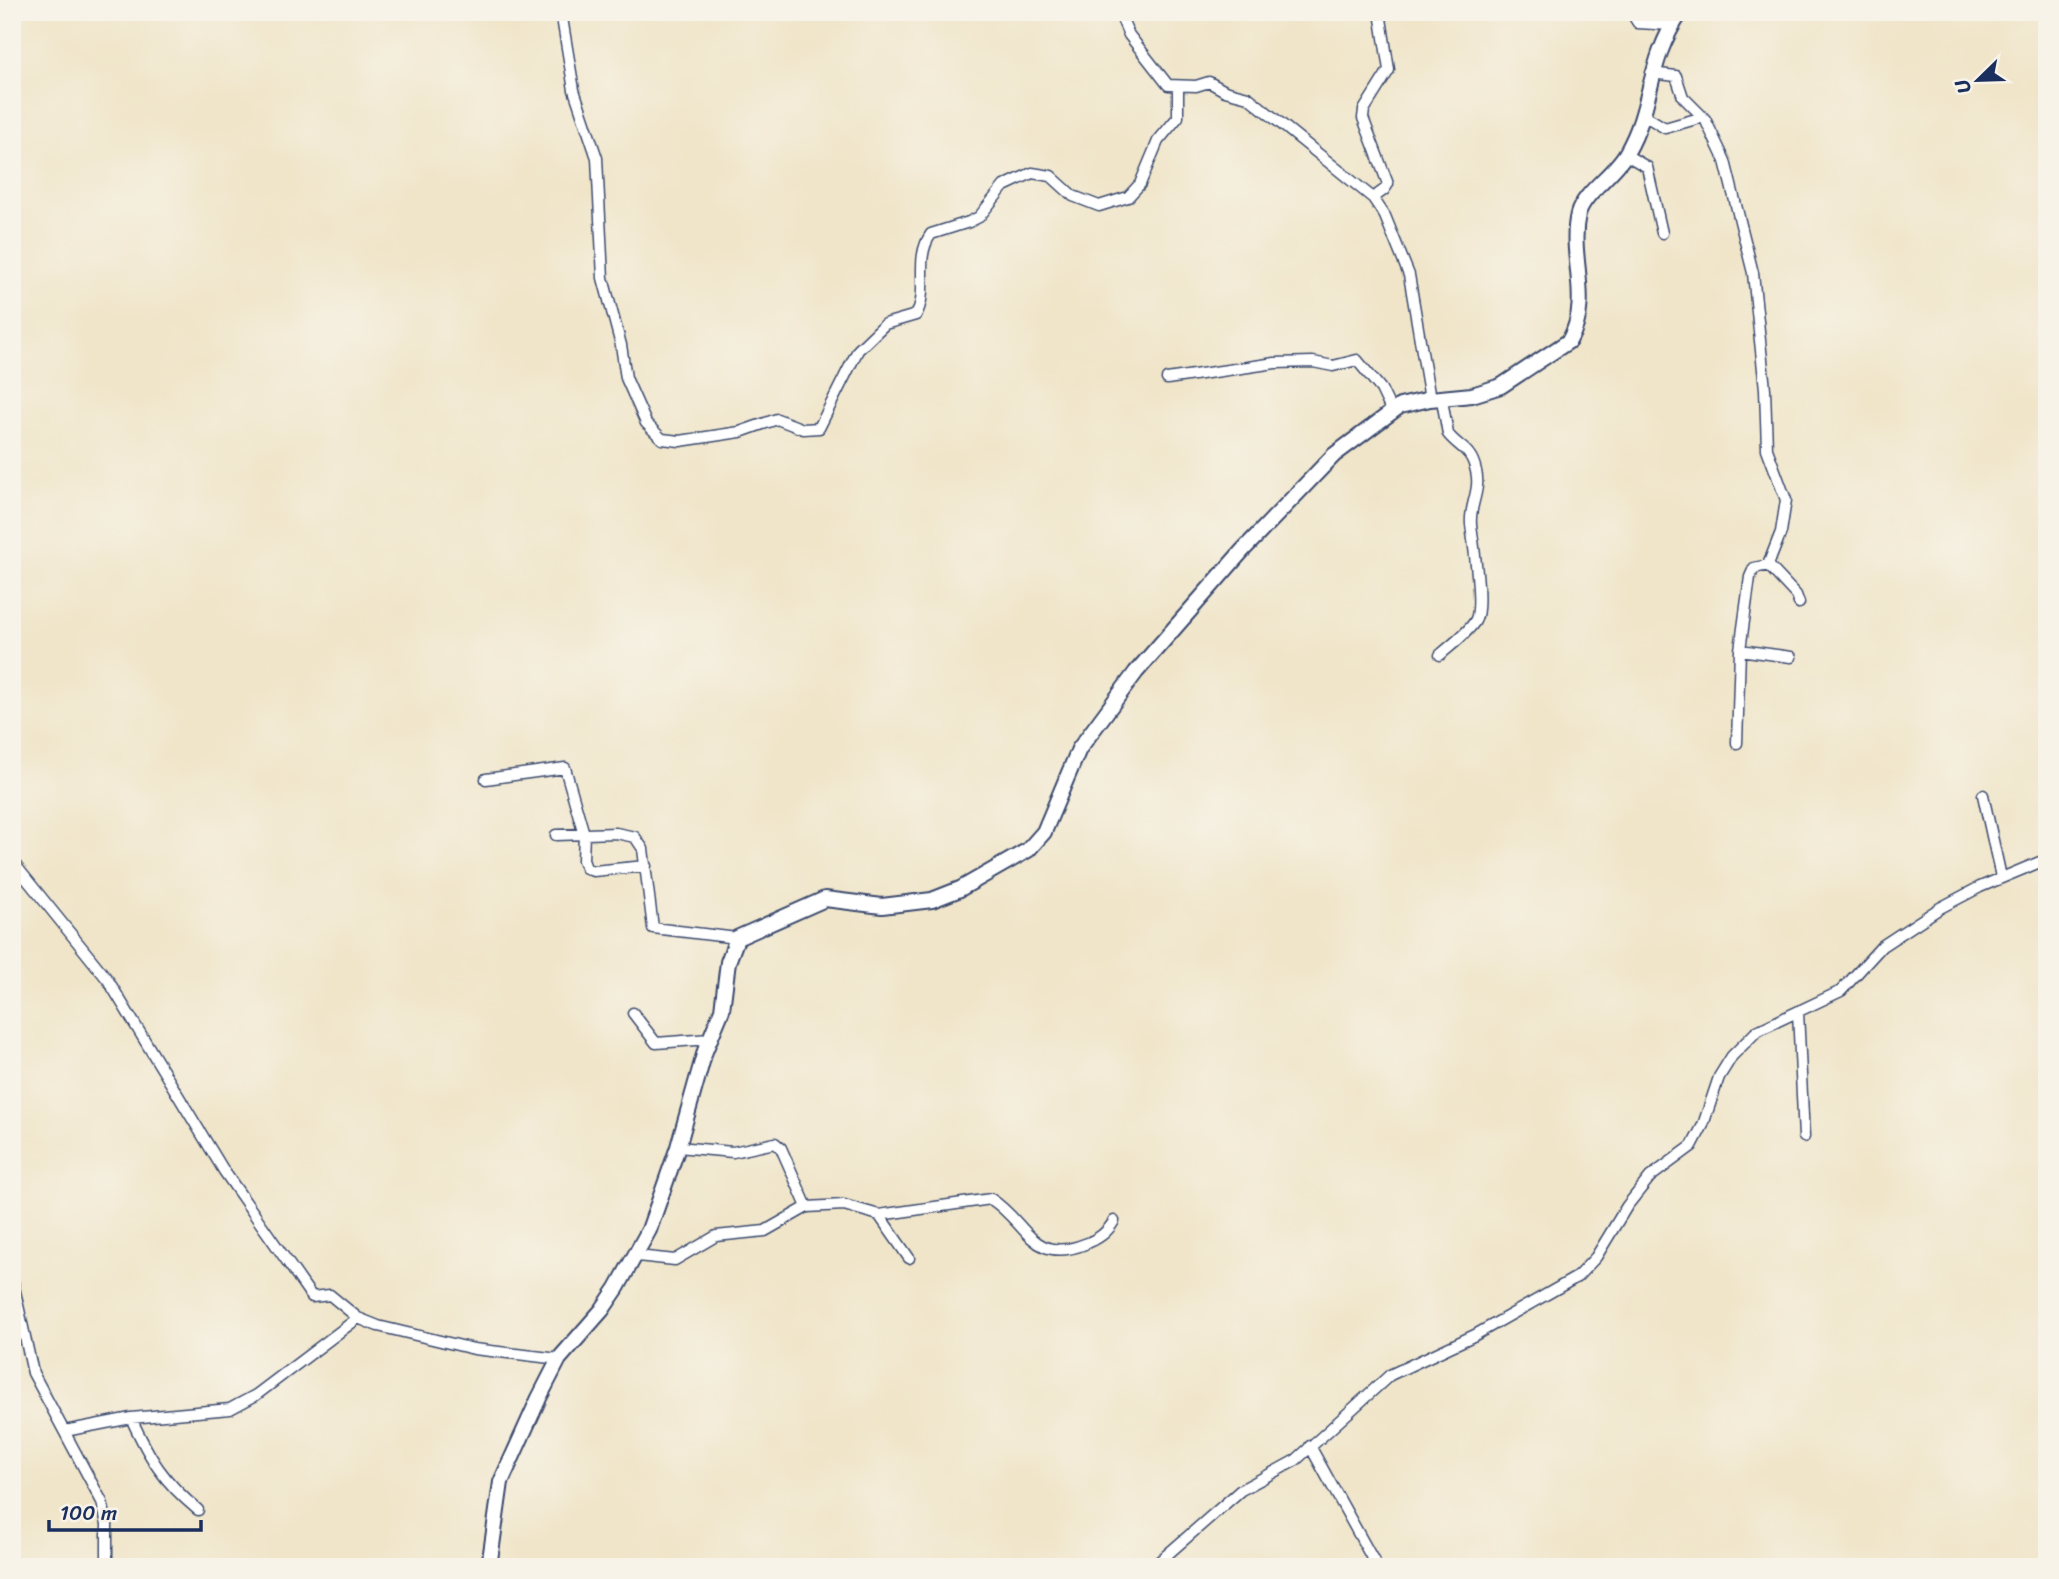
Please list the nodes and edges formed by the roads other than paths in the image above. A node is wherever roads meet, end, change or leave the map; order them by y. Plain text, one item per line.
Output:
1 (561, 12) edge
2 (1119, 12) edge
3 (1380, 12) edge
4 (1631, 12) edge
5 (1681, 12) edge
6 (1671, 25) junction
7 (1651, 73) junction
8 (1178, 86) junction
9 (1642, 114) junction
10 (1703, 117) junction
11 (1626, 155) junction
12 (1373, 198) junction
13 (1662, 233) dead end
14 (1167, 379) dead end
15 (1436, 399) junction
16 (1392, 412) junction
17 (1768, 565) junction
18 (1799, 603) dead end
19 (1740, 650) junction
20 (1440, 655) dead end
21 (1791, 657) dead end
22 (1737, 743) dead end
23 (486, 779) dead end
24 (1983, 795) dead end
25 (584, 834) junction
26 (556, 835) dead end
27 (2047, 859) edge
28 (12, 861) edge
29 (646, 866) junction
30 (2001, 877) junction
31 (737, 938) junction
32 (1798, 1012) junction
33 (633, 1013) dead end
34 (710, 1039) junction
35 (1804, 1137) dead end
36 (678, 1147) junction
37 (807, 1207) junction
38 (879, 1215) junction
39 (1114, 1221) dead end
40 (637, 1256) junction
41 (909, 1258) dead end
42 (12, 1278) edge
43 (358, 1318) junction
44 (559, 1359) junction
45 (131, 1418) junction
46 (65, 1432) junction
47 (1310, 1446) junction
48 (198, 1510) dead end
49 (107, 1567) edge
50 (489, 1567) edge
51 (1153, 1567) edge
52 (1377, 1567) edge

1 - 8 street
2 - 8 street
3 - 12 street
4 - 6 street
5 - 6 street
6 - 7 street
7 - 9 street
7 - 10 street
8 - 12 street
9 - 10 street
9 - 11 street
10 - 17 street
11 - 13 street
11 - 15 street
12 - 15 street
14 - 16 street
15 - 16 street
15 - 20 street
16 - 31 street
17 - 18 street
17 - 19 street
19 - 21 street
19 - 22 street
23 - 25 street
24 - 30 street
25 - 26 street
25 - 29 street
25 - 29 street
27 - 30 street
28 - 43 street
29 - 31 street
30 - 32 street
31 - 34 street
32 - 35 street
32 - 47 street
33 - 34 street
34 - 36 street
36 - 37 street
36 - 40 street
37 - 38 street
37 - 40 street
38 - 39 street
38 - 41 street
40 - 44 street
42 - 46 street
43 - 44 street
43 - 45 street
44 - 50 street
45 - 46 street
45 - 48 street
46 - 49 street
47 - 51 street
47 - 52 street

